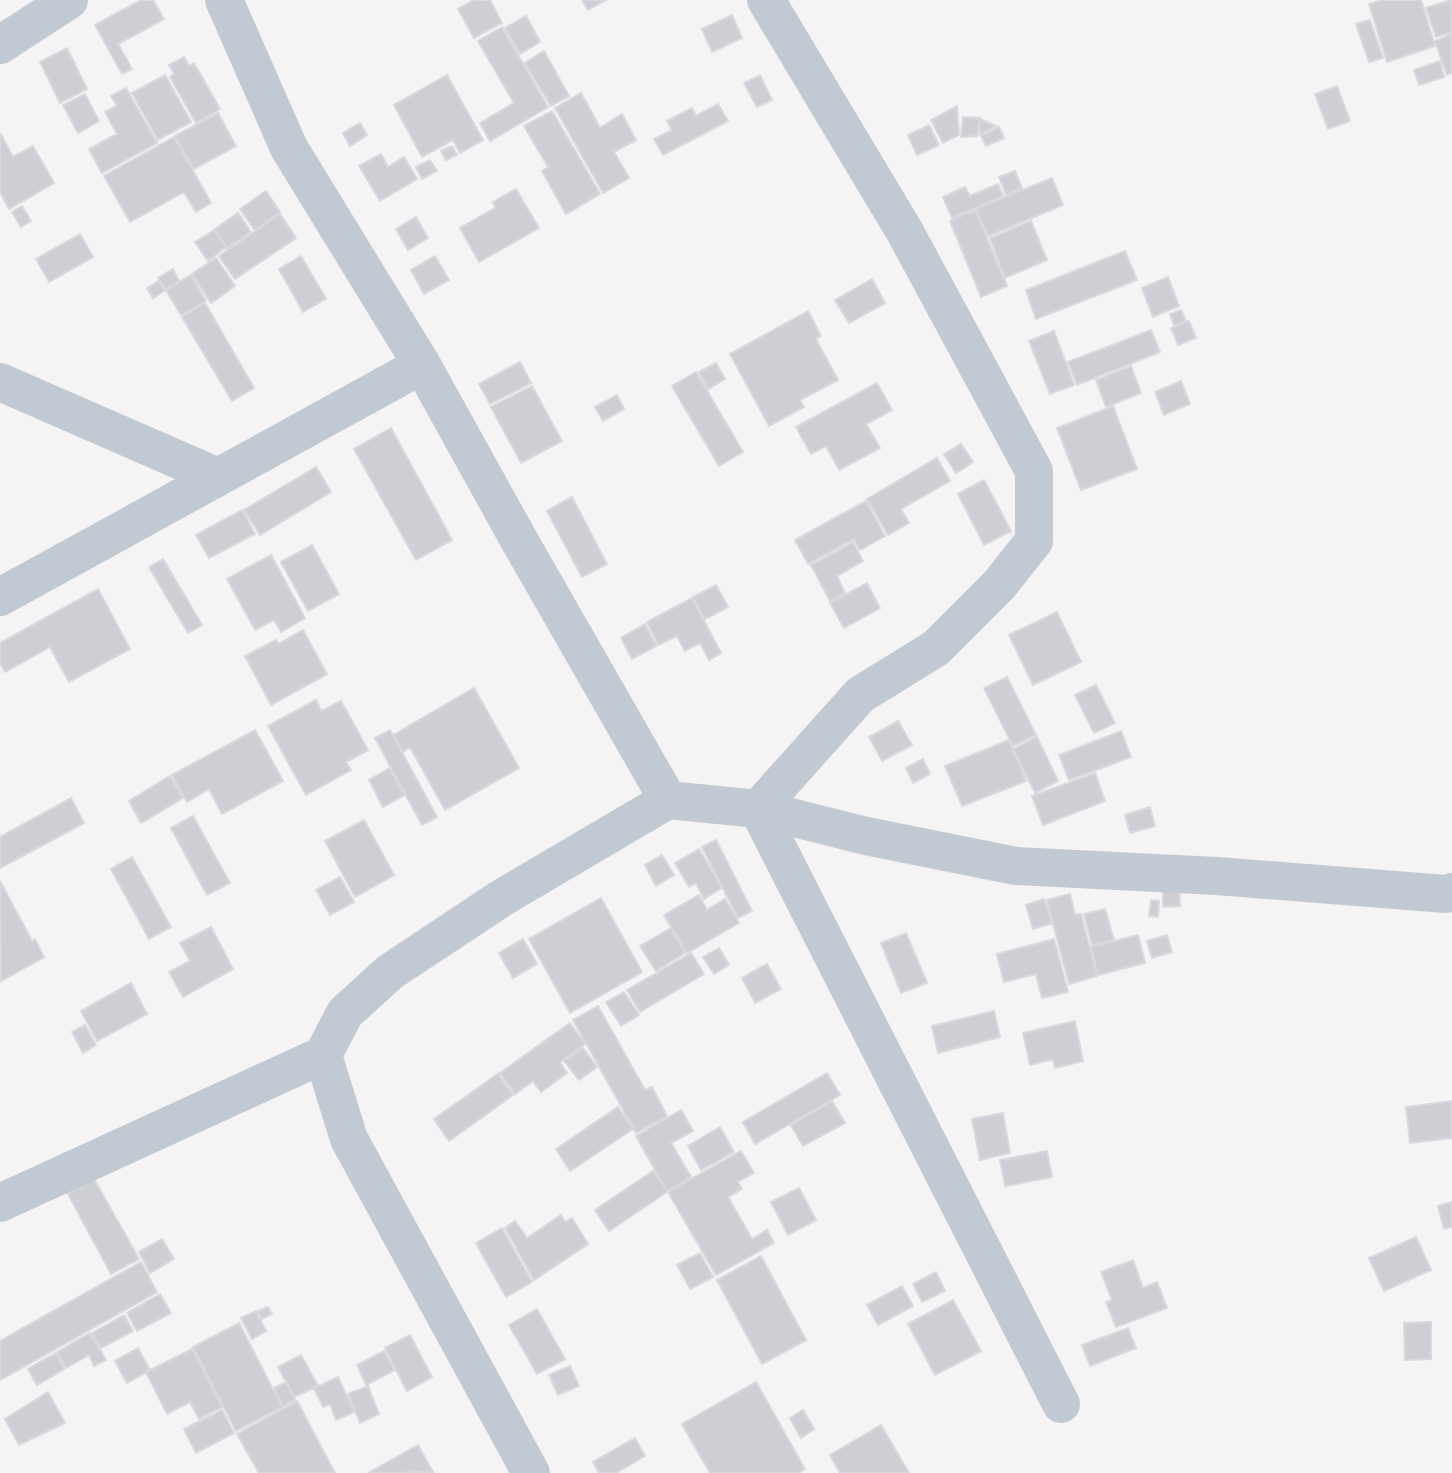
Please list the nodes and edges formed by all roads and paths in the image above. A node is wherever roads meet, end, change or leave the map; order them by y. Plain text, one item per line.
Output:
1 (69, 0) edge
2 (224, 0) edge
3 (766, 0) edge
4 (0, 45) edge
5 (422, 365) junction
6 (0, 382) edge
7 (218, 477) junction
8 (0, 597) edge
9 (668, 800) junction
10 (758, 809) junction
11 (1452, 891) edge
12 (323, 1055) junction
13 (0, 1203) edge
14 (1060, 1404) dead end
15 (531, 1473) edge

1 - 4 street
2 - 5 street
3 - 10 street
5 - 7 street
5 - 9 street
6 - 7 street
7 - 8 street
9 - 10 street
9 - 12 street
10 - 11 street
10 - 14 street
12 - 13 street
12 - 15 street

